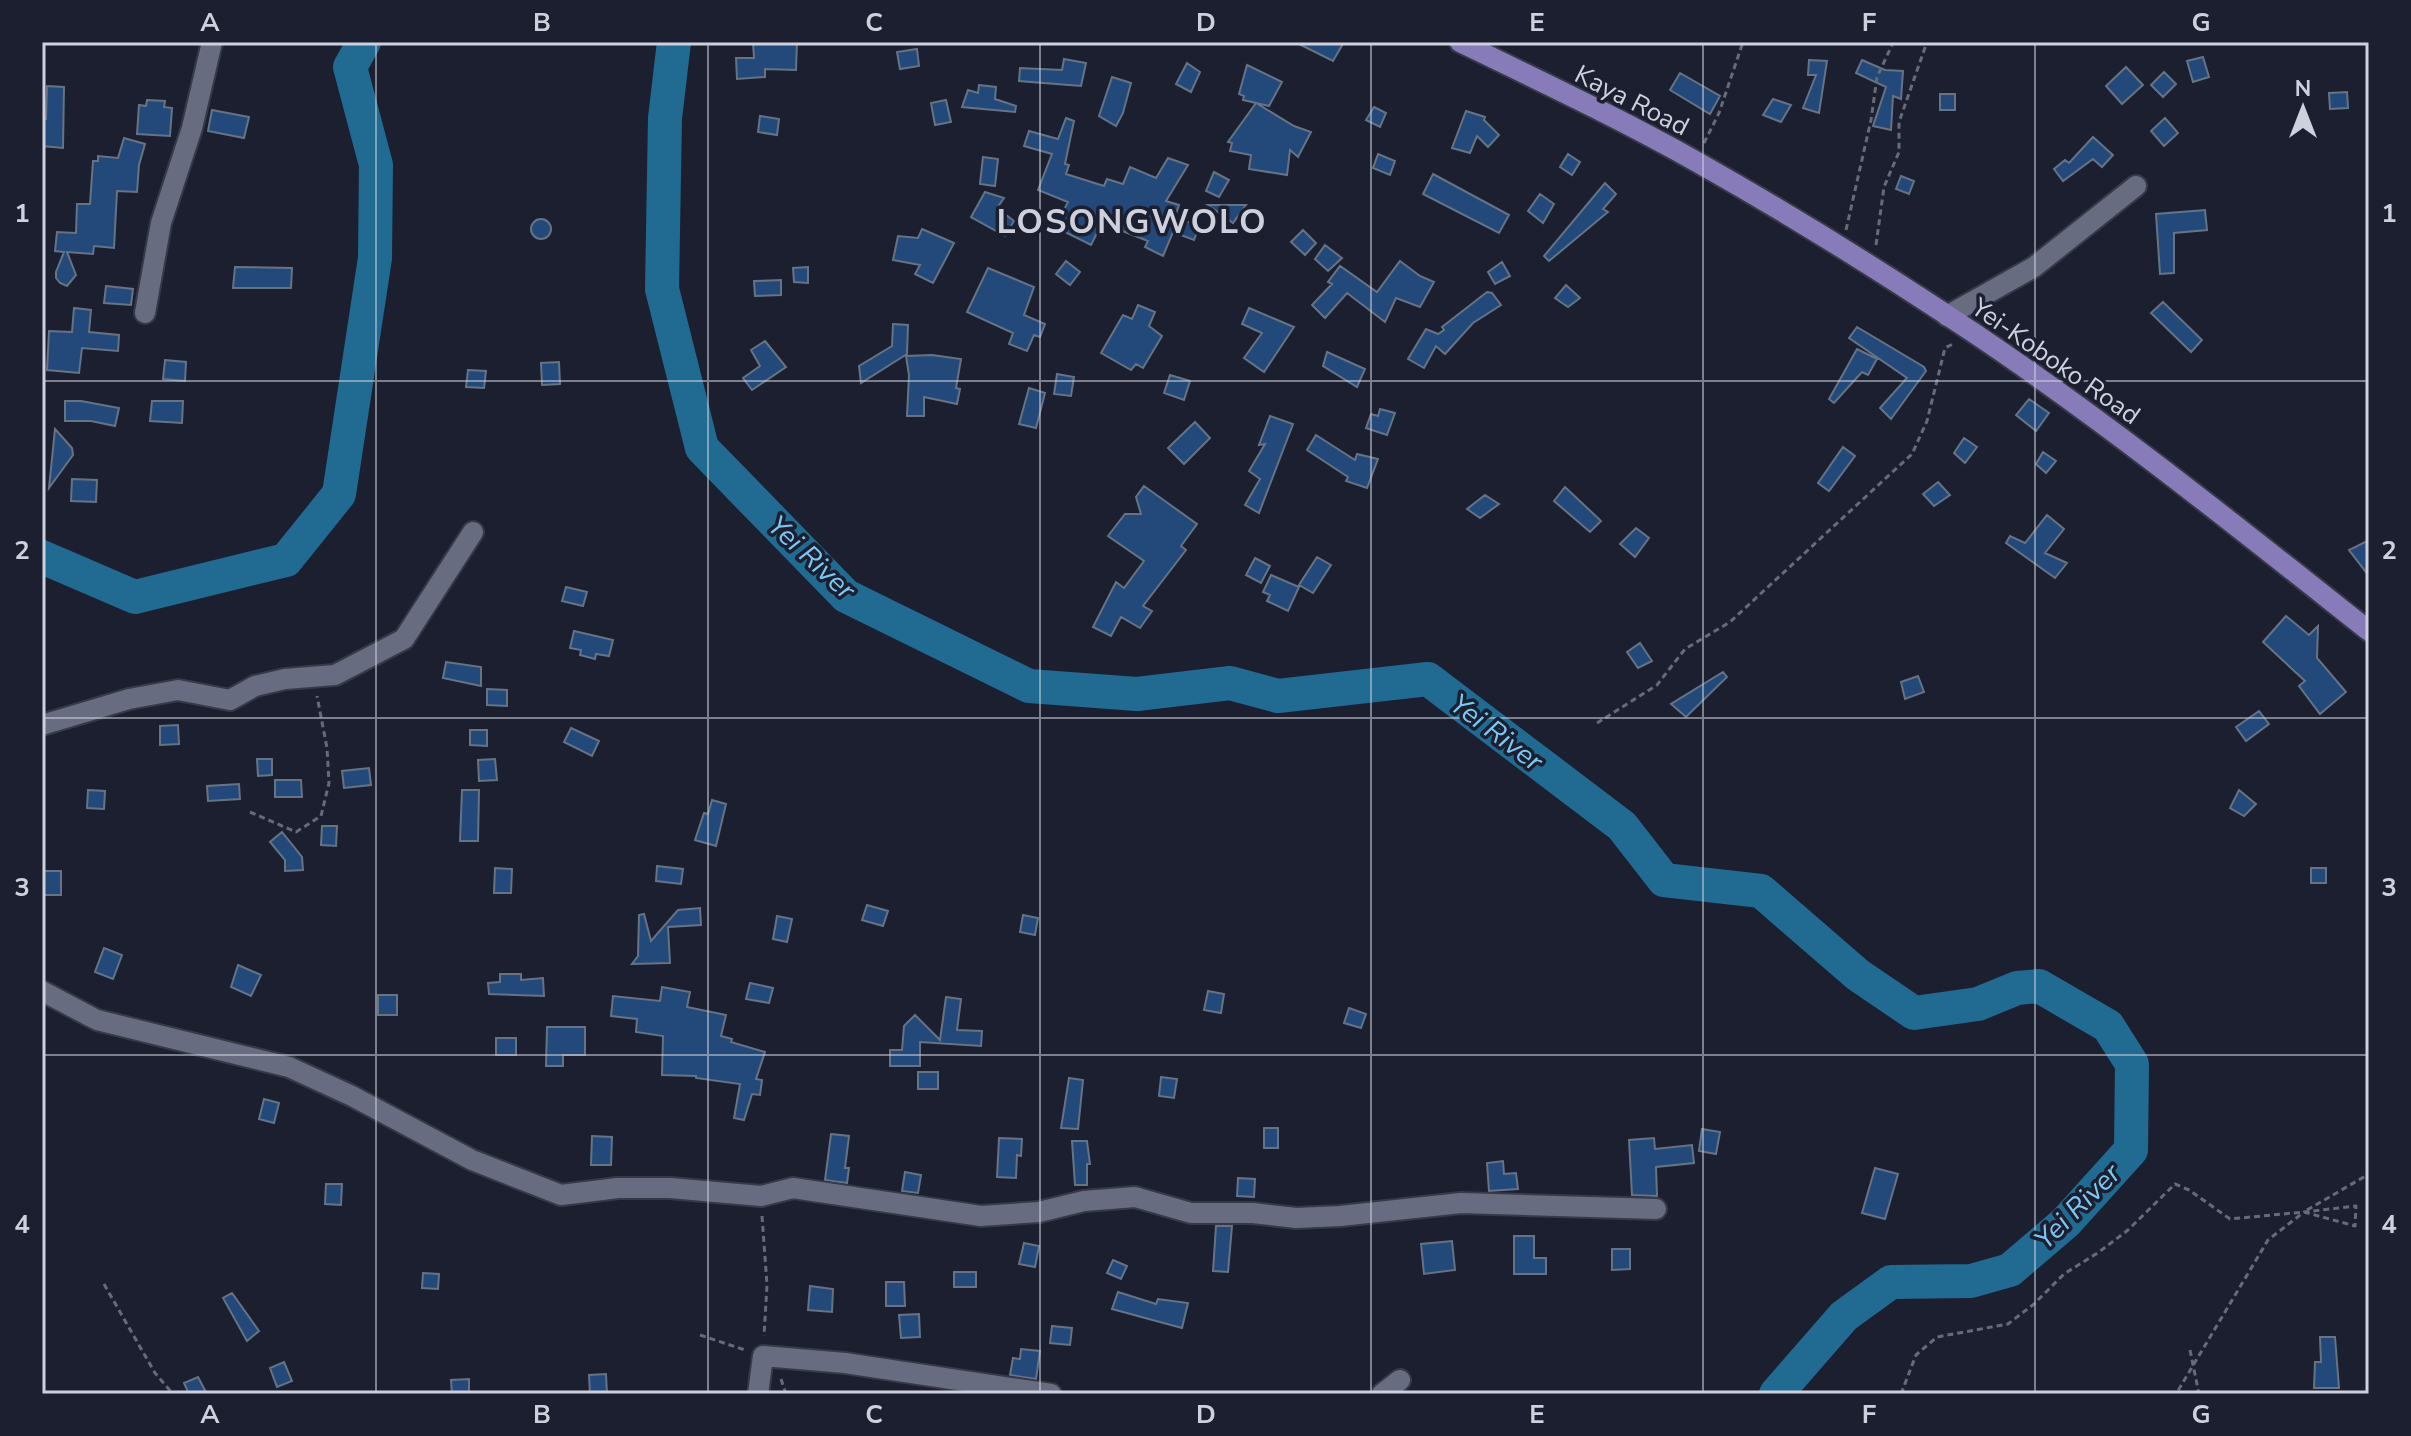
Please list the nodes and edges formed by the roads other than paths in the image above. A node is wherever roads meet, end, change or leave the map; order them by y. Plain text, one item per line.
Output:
1 (212, 42) edge
2 (1460, 42) edge
3 (1695, 160) joint
4 (2136, 186) dead end
5 (145, 313) dead end
6 (1947, 316) junction
7 (473, 532) dead end
8 (2369, 631) edge
9 (42, 725) edge
10 (42, 991) edge
11 (1656, 1209) dead end
12 (1400, 1380) dead end
13 (975, 1388) edge
14 (758, 1394) edge
15 (1051, 1394) edge
16 (1382, 1394) edge

1 - 5 street
2 - 3 main road, Kaya Road
3 - 6 main road, Yei-Koboko Road
4 - 6 street
6 - 8 main road, Yei-Koboko Road
7 - 9 street
10 - 11 street
12 - 16 street
13 - 14 street
13 - 15 street

